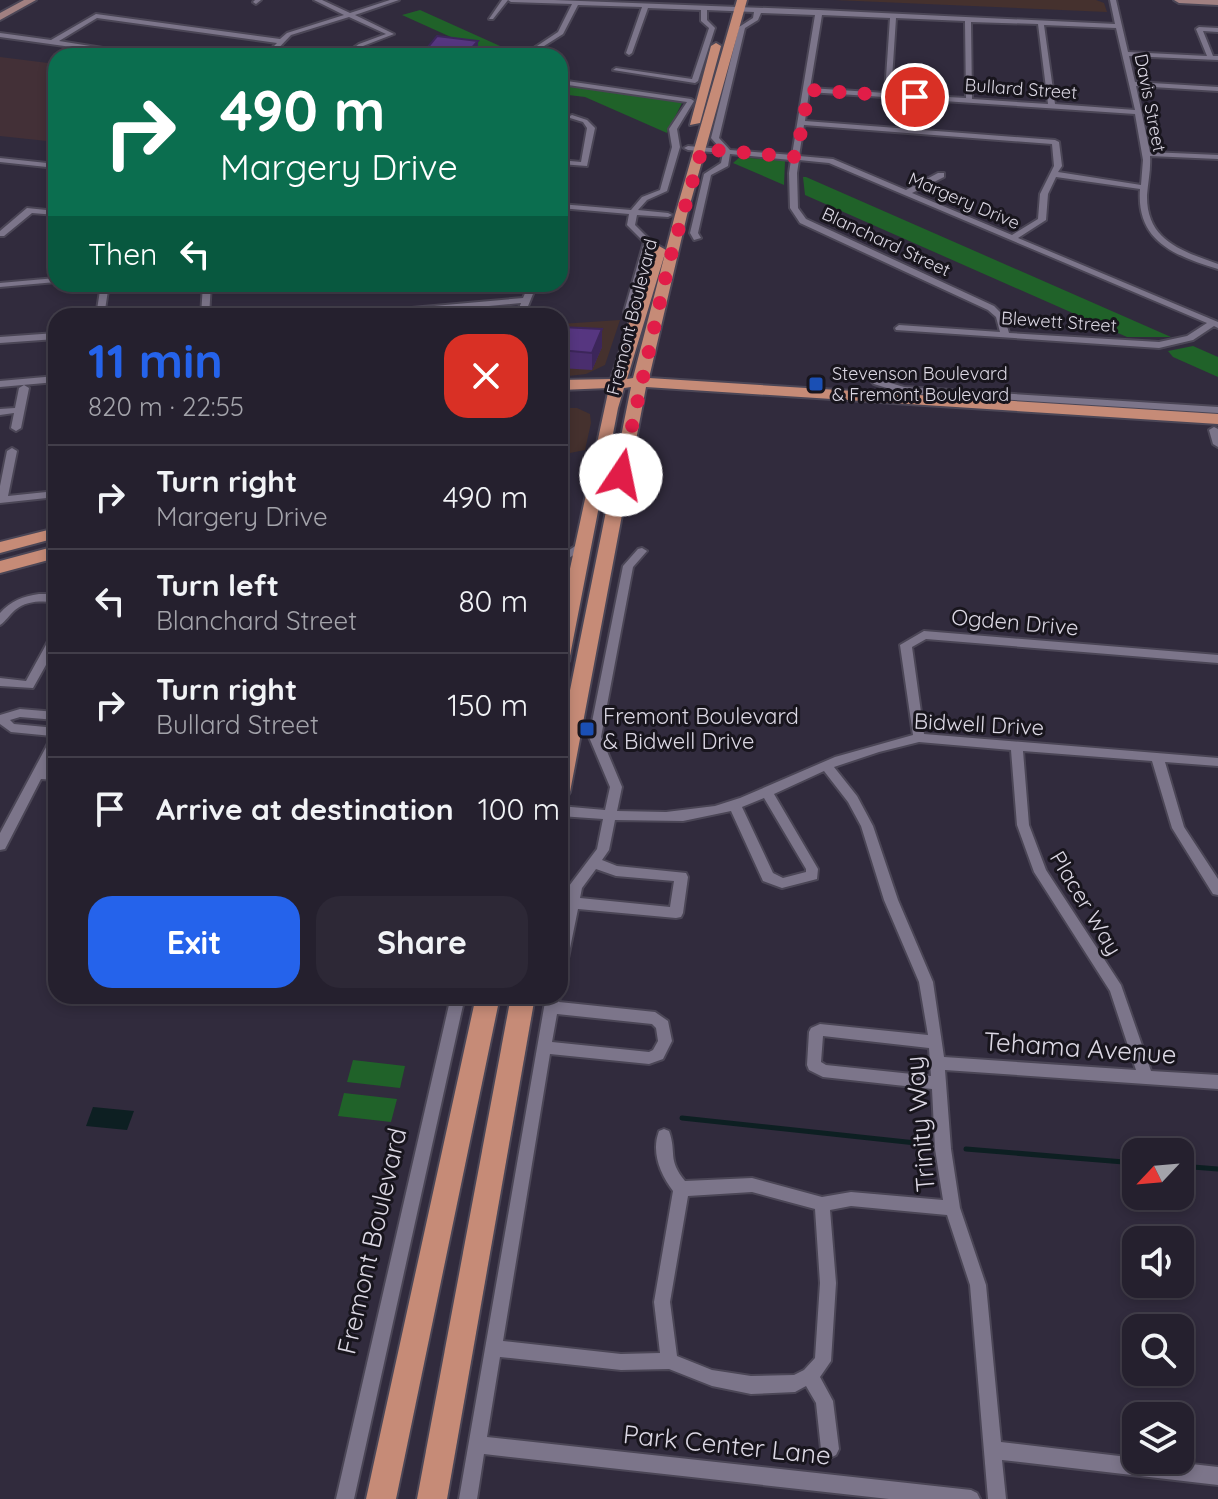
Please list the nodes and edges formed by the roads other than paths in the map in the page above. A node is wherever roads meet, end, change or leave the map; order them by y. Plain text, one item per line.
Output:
1 (14, 0) edge
2 (31, 0) edge
3 (317, 0) edge
4 (396, 0) edge
5 (508, 0) edge
6 (527, 0) edge
7 (1113, 0) edge
8 (1179, 0) edge
9 (1218, 2) edge
10 (576, 3) junction
11 (734, 5) edge
12 (646, 6) junction
13 (0, 8) edge
14 (704, 9) junction
15 (758, 10) junction
16 (819, 12) junction
17 (348, 15) junction
18 (893, 15) junction
19 (0, 17) edge
20 (491, 18) dead end
21 (968, 19) junction
22 (1041, 22) junction
23 (1119, 26) junction
24 (1218, 30) edge
25 (0, 35) edge
26 (279, 41) junction
27 (53, 42) junction
28 (95, 48) edge
29 (273, 48) edge
30 (357, 48) edge
31 (538, 48) edge
32 (629, 53) dead end
33 (1125, 54) junction
34 (1215, 58) edge
35 (616, 70) dead end
36 (568, 83) edge
37 (1131, 84) junction
38 (1218, 89) edge
39 (809, 90) junction
40 (888, 95) junction
41 (969, 101) junction
42 (1052, 107) junction
43 (1136, 112) junction
44 (572, 117) dead end
45 (802, 123) junction
46 (688, 148) junction
47 (702, 149) junction
48 (727, 151) junction
49 (1147, 154) junction
50 (796, 157) junction
51 (1218, 157) edge
52 (0, 160) edge
53 (568, 163) edge
54 (48, 165) edge
55 (1054, 174) junction
56 (941, 175) dead end
57 (1141, 187) junction
58 (906, 193) junction
59 (568, 206) edge
60 (48, 212) edge
61 (631, 212) junction
62 (675, 215) junction
63 (1, 234) edge
64 (697, 238) dead end
65 (1012, 238) junction
66 (1218, 267) edge
67 (48, 281) edge
68 (0, 285) edge
69 (530, 292) edge
70 (526, 300) junction
71 (440, 308) edge
72 (523, 308) edge
73 (628, 312) dead end
74 (1215, 324) edge
75 (899, 328) dead end
76 (1005, 335) junction
77 (48, 337) edge
78 (0, 340) edge
79 (48, 380) edge
80 (877, 382) dead end
81 (0, 384) edge
82 (568, 385) edge
83 (639, 387) junction
84 (24, 388) dead end
85 (616, 388) junction
86 (568, 397) edge
87 (20, 410) junction
88 (1218, 410) edge
89 (0, 412) edge
90 (16, 428) dead end
91 (1217, 431) edge
92 (12, 451) dead end
93 (4, 467) edge
94 (48, 495) edge
95 (1, 500) edge
96 (48, 535) edge
97 (583, 544) junction
98 (0, 548) edge
99 (642, 551) dead end
100 (48, 554) edge
101 (568, 555) edge
102 (0, 567) edge
103 (48, 598) edge
104 (568, 620) edge
105 (0, 621) edge
106 (48, 651) edge
107 (1218, 659) edge
108 (0, 682) edge
109 (48, 715) edge
110 (2, 719) edge
111 (48, 731) edge
112 (919, 738) junction
113 (1017, 745) junction
114 (568, 751) edge
115 (48, 755) edge
116 (1157, 757) junction
117 (1218, 762) edge
118 (826, 765) junction
119 (39, 774) junction
120 (48, 775) edge
121 (767, 793) junction
122 (735, 805) junction
123 (568, 811) edge
124 (611, 814) junction
125 (0, 845) edge
126 (595, 863) junction
127 (1218, 890) edge
128 (573, 903) junction
129 (568, 926) edge
130 (456, 1004) edge
131 (486, 1004) edge
132 (522, 1004) edge
133 (552, 1004) edge
134 (565, 1004) edge
135 (936, 1042) junction
136 (543, 1047) junction
137 (938, 1063) junction
138 (1145, 1075) junction
139 (1218, 1082) edge
140 (937, 1083) junction
141 (664, 1136) dead end
142 (681, 1189) junction
143 (822, 1204) junction
144 (952, 1208) junction
145 (494, 1348) junction
146 (669, 1361) junction
147 (810, 1376) junction
148 (478, 1445) junction
149 (830, 1449) dead end
150 (994, 1450) junction
151 (1218, 1476) edge
152 (345, 1499) edge
153 (381, 1499) edge
154 (432, 1499) edge
155 (468, 1499) edge
156 (971, 1499) edge
157 (997, 1499) edge

1 - 13 main road
2 - 19 main road
3 - 17 street
4 - 17 street
5 - 6 street
5 - 20 street
6 - 10 street
7 - 23 street, Davis Street
8 - 9 main road
10 - 12 street
10 - 31 street
11 - 14 street
11 - 15 street
11 - 46 main road, Fremont Boulevard
11 - 47 main road, Fremont Boulevard
12 - 14 street
12 - 32 street
14 - 35 street
15 - 16 street
15 - 48 street
16 - 18 street
16 - 39 street, Blanchard Street
17 - 26 street
17 - 30 street
18 - 21 street
18 - 40 street
21 - 22 street
21 - 41 street
22 - 23 street
22 - 42 street
23 - 33 street, Davis Street
24 - 34 street
25 - 27 street
26 - 27 street
26 - 29 street
27 - 28 street
33 - 34 street
33 - 37 street, Davis Street
36 - 61 street, Fremont Boulevard
37 - 38 street
37 - 43 street, Davis Street
39 - 40 street, Bullard Street
39 - 45 street, Blanchard Street
40 - 41 street, Bullard Street
41 - 42 street, Bullard Street
42 - 43 street, Bullard Street
43 - 49 street, Davis Street
44 - 53 street
45 - 50 street, Blanchard Street
45 - 55 street
46 - 47 street, Margery Drive
46 - 62 main road, Fremont Boulevard
47 - 48 street, Margery Drive
47 - 62 main road, Fremont Boulevard
48 - 50 street, Margery Drive
48 - 64 street
49 - 51 street
49 - 57 street, Davis Street
50 - 58 street, Margery Drive
50 - 76 street, Blanchard Street
52 - 54 street
55 - 57 street
55 - 65 street
56 - 58 street
57 - 66 street, Davis Street
58 - 65 street, Margery Drive
59 - 61 street
60 - 63 street
61 - 62 street
61 - 73 street, Fremont Boulevard
62 - 83 main road, Fremont Boulevard
62 - 85 main road, Fremont Boulevard
65 - 74 street, Margery Drive
67 - 68 street
69 - 70 street
70 - 71 street
70 - 72 street
74 - 76 street, Blewett Street
75 - 76 street, Blewett Street
77 - 78 street
79 - 81 street
80 - 88 street
82 - 85 main road
83 - 85 main road
83 - 91 main road
83 - 114 main road, Fremont Boulevard
84 - 87 street
85 - 86 main road
85 - 97 main road, Fremont Boulevard
87 - 89 street
87 - 90 street
92 - 93 street
93 - 95 street
94 - 95 street
96 - 98 main road
97 - 101 street
97 - 104 main road, Fremont Boulevard
99 - 124 street
100 - 102 main road
103 - 105 street
106 - 108 street
107 - 112 street, Ogden Drive
109 - 110 street
110 - 111 street
112 - 113 street, Bidwell Drive
112 - 118 street, Bidwell Drive
113 - 116 street, Bidwell Drive
113 - 138 street, Placer Way
115 - 119 street
116 - 117 street, Bidwell Drive
116 - 127 street
118 - 121 street, Bidwell Drive
118 - 135 street, Trinity Way
119 - 120 street
119 - 125 street
121 - 122 street, Bidwell Drive
121 - 122 street
122 - 124 street, Bidwell Drive
123 - 124 street, Bidwell Drive
124 - 126 street
126 - 128 street
126 - 128 street
128 - 129 street
130 - 152 street, Fremont Boulevard
131 - 153 main road
132 - 154 main road
133 - 136 street
134 - 136 street
135 - 137 street, Trinity Way
135 - 140 street
136 - 145 street
137 - 138 street, Tehama Avenue
137 - 140 street, Trinity Way
138 - 139 street, Tehama Avenue
140 - 144 street, Trinity Way
141 - 142 street
142 - 143 street
142 - 146 street
143 - 144 street
143 - 147 street
144 - 150 street, Trinity Way
145 - 146 street
145 - 148 street
146 - 147 street
147 - 149 street
148 - 155 street
148 - 156 street, Park Center Lane
150 - 151 street
150 - 157 street, Trinity Way

